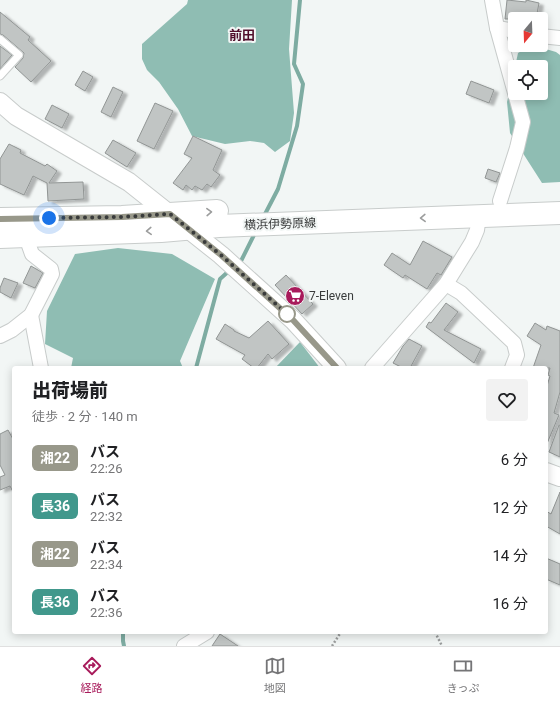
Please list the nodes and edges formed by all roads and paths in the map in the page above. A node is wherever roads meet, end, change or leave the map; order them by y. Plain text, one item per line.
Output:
1 (492, 0) edge
2 (497, 28) junction
3 (508, 30) edge
4 (548, 37) edge
5 (560, 38) edge
6 (0, 39) edge
7 (0, 76) edge
8 (0, 102) edge
9 (560, 199) edge
10 (500, 201) junction
11 (560, 213) edge
12 (170, 214) junction
13 (478, 216) junction
14 (0, 219) edge
15 (188, 228) junction
16 (26, 237) junction
17 (0, 238) edge
18 (446, 284) junction
19 (31, 315) junction
20 (0, 336) edge
21 (41, 366) edge
22 (335, 366) edge
23 (374, 366) edge
24 (513, 366) edge
25 (548, 473) edge
26 (560, 477) edge
27 (204, 634) edge
28 (340, 634) edge
29 (436, 634) edge
30 (184, 646) edge
31 (332, 646) edge
32 (442, 646) edge

1 - 2 street
2 - 3 street
2 - 10 street
4 - 5 street
6 - 7 lane
8 - 12 street
9 - 10 main road, 横浜伊勢原線
12 -> 10 main road, 横浜伊勢原線
11 - 13 main road, 横浜伊勢原線
12 - 14 main road, 横浜伊勢原線
12 - 15 street
13 -> 15 main road, 横浜伊勢原線
13 - 18 street
15 -> 16 main road, 横浜伊勢原線
15 - 22 street
16 - 17 main road, 横浜伊勢原線
16 - 19 street
18 - 23 street
18 - 24 street
19 - 20 street
19 - 21 street
25 - 26 street
27 - 30 street
28 - 31 path
29 - 32 path

